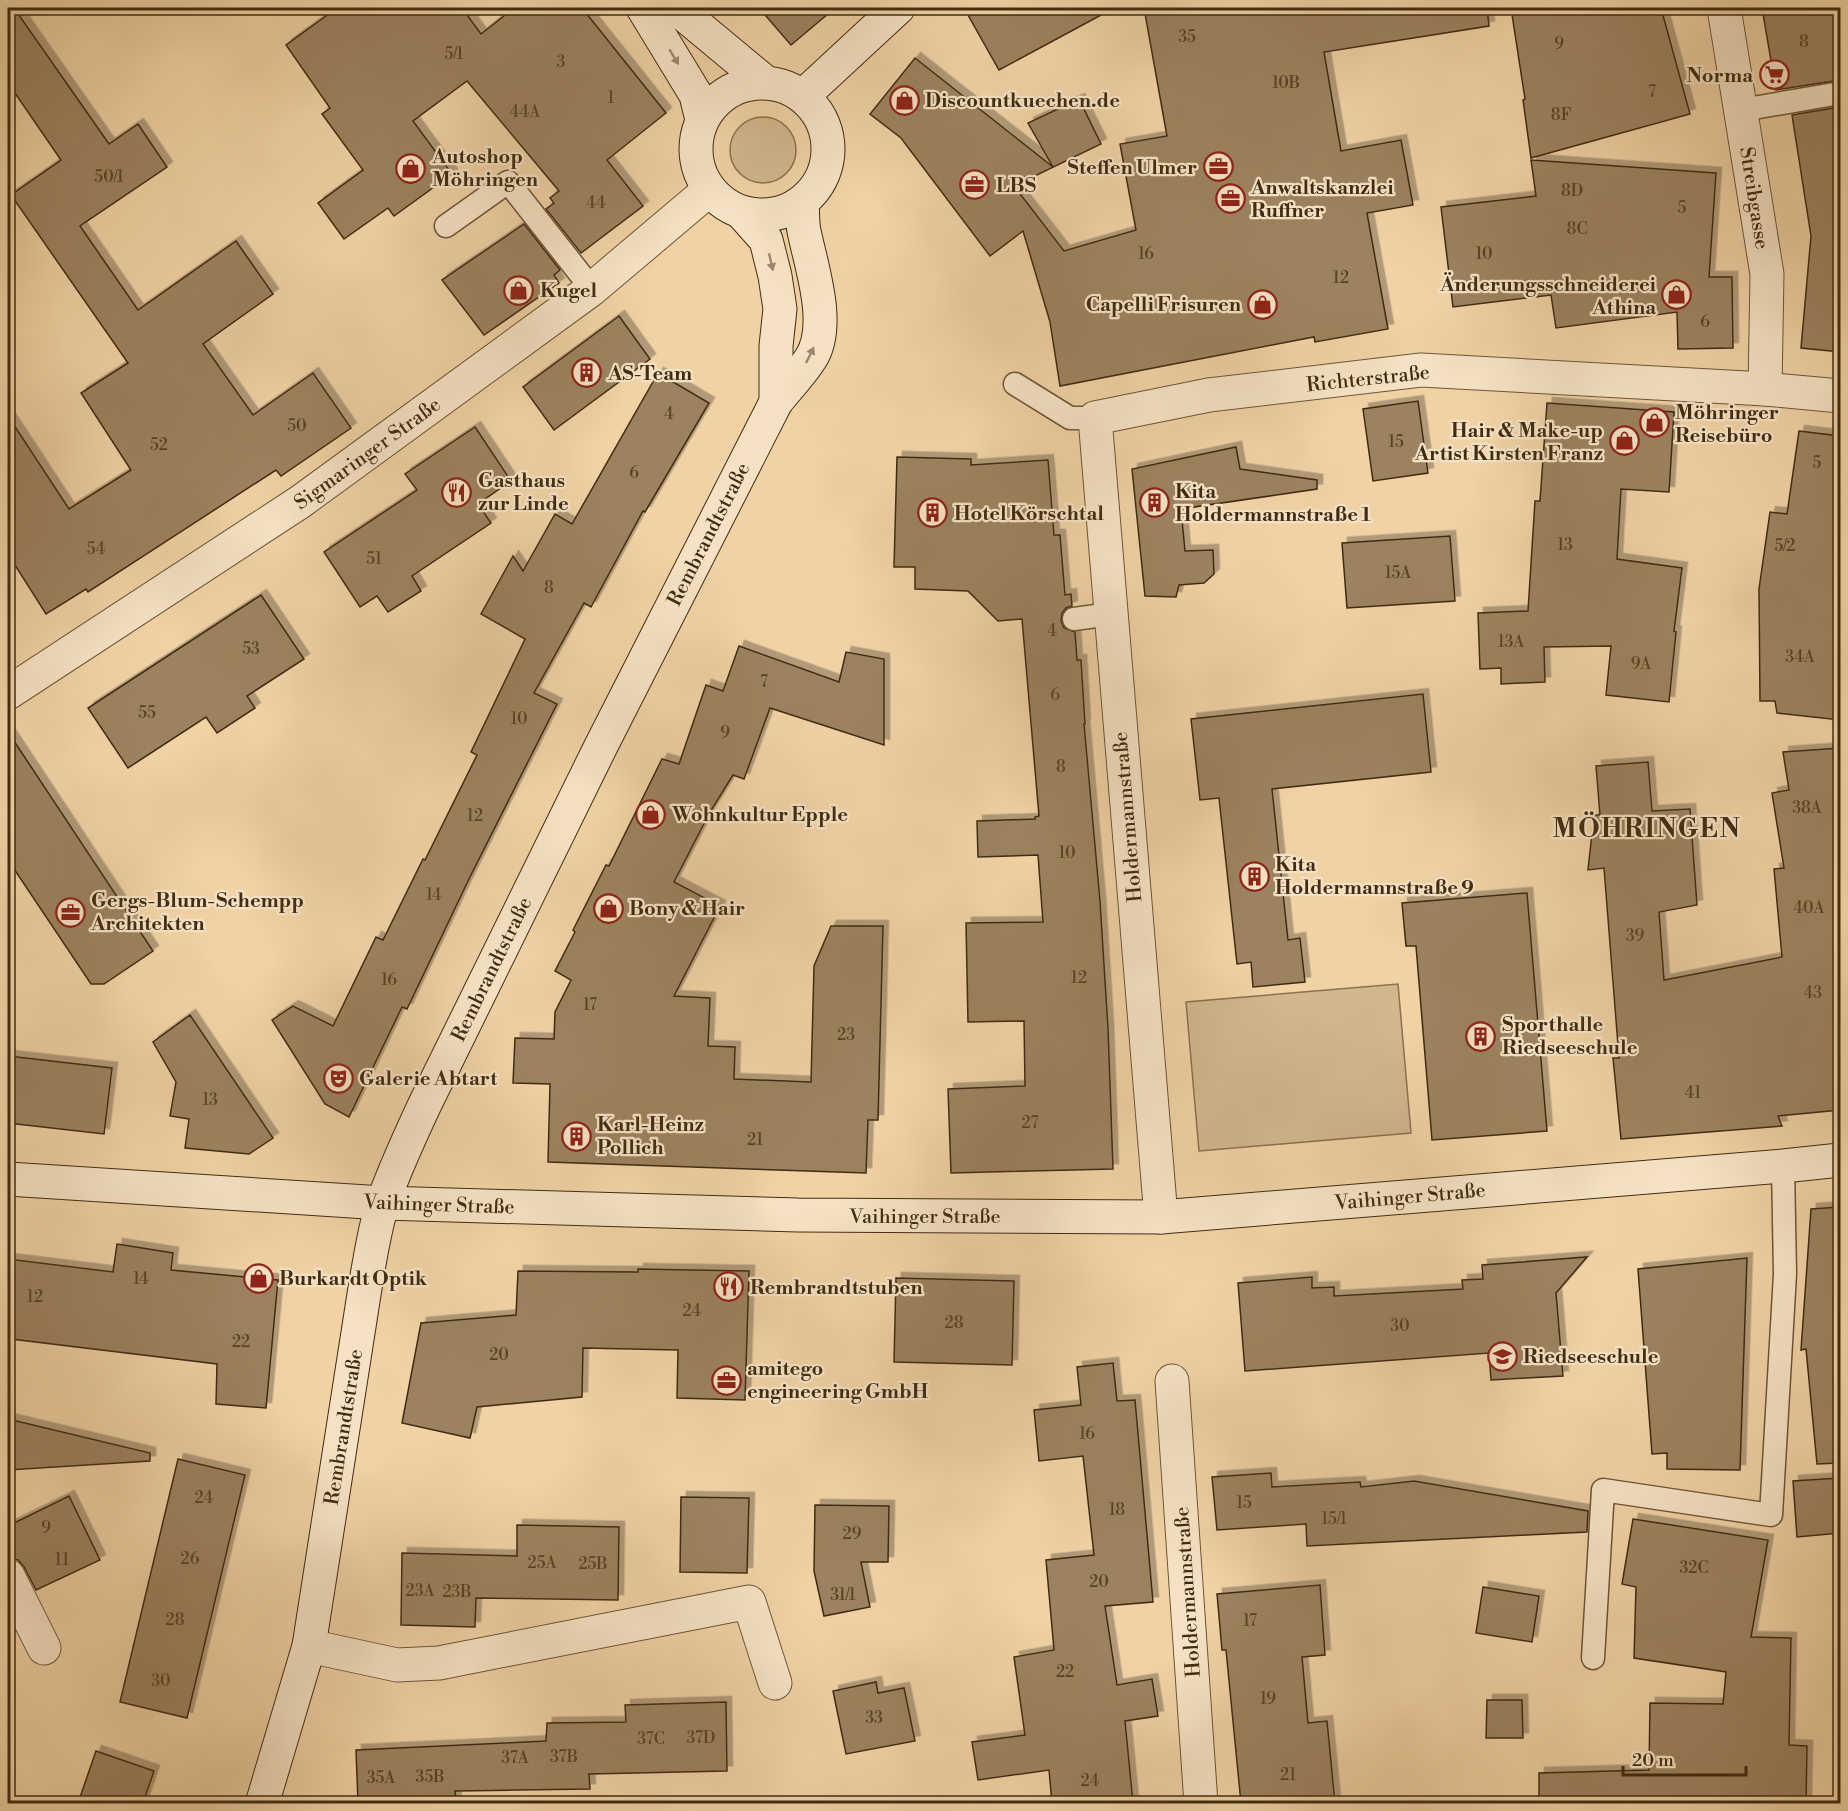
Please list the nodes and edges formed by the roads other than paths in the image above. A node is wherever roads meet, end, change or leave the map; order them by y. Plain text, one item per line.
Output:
1 (643, 8) edge
2 (676, 8) edge
3 (897, 8) edge
4 (1724, 8) edge
5 (765, 82) junction
6 (1840, 93) edge
7 (803, 96) junction
8 (1742, 110) junction
9 (702, 120) junction
10 (709, 189) junction
11 (802, 203) junction
12 (742, 213) junction
13 (446, 226) dead end
14 (592, 289) junction
15 (1015, 384) dead end
16 (1765, 389) junction
17 (1840, 396) edge
18 (776, 402) junction
19 (1095, 418) junction
20 (1111, 614) junction
21 (1074, 619) dead end
22 (8, 693) edge
23 (1840, 1160) edge
24 (1783, 1166) junction
25 (8, 1179) edge
26 (383, 1203) junction
27 (1161, 1217) junction
28 (1172, 1381) dead end
29 (8, 1576) edge
30 (309, 1646) junction
31 (44, 1648) dead end
32 (1593, 1658) dead end
33 (775, 1683) dead end
34 (262, 1803) edge
35 (1202, 1803) edge

1 -> 9 street
2 - 5 street
3 - 7 street
4 - 8 street, Streibgasse
5 - 7 street
5 - 9 street
6 - 8 lane
7 - 11 street
8 - 16 street, Streibgasse
9 - 10 street
10 - 12 street
10 - 14 street, Sigmaringer Straße
11 - 12 street
18 -> 11 street, Rembrandtstraße
12 -> 18 street, Rembrandtstraße
13 - 14 lane
14 - 22 street, Sigmaringer Straße
15 - 19 lane, Richterstraße
16 - 17 street, Richterstraße
16 - 19 street, Richterstraße
18 - 26 street, Rembrandtstraße
19 - 20 street, Holdermannstraße
20 - 21 lane
20 - 27 street, Holdermannstraße
23 - 24 street, Vaihinger Straße
24 - 27 street, Vaihinger Straße
24 - 32 lane
25 - 26 street, Vaihinger Straße
26 - 27 street, Vaihinger Straße
26 - 30 street, Rembrandtstraße
28 - 35 street, Holdermannstraße
29 - 31 street
30 - 33 street
30 - 34 street, Rembrandtstraße

